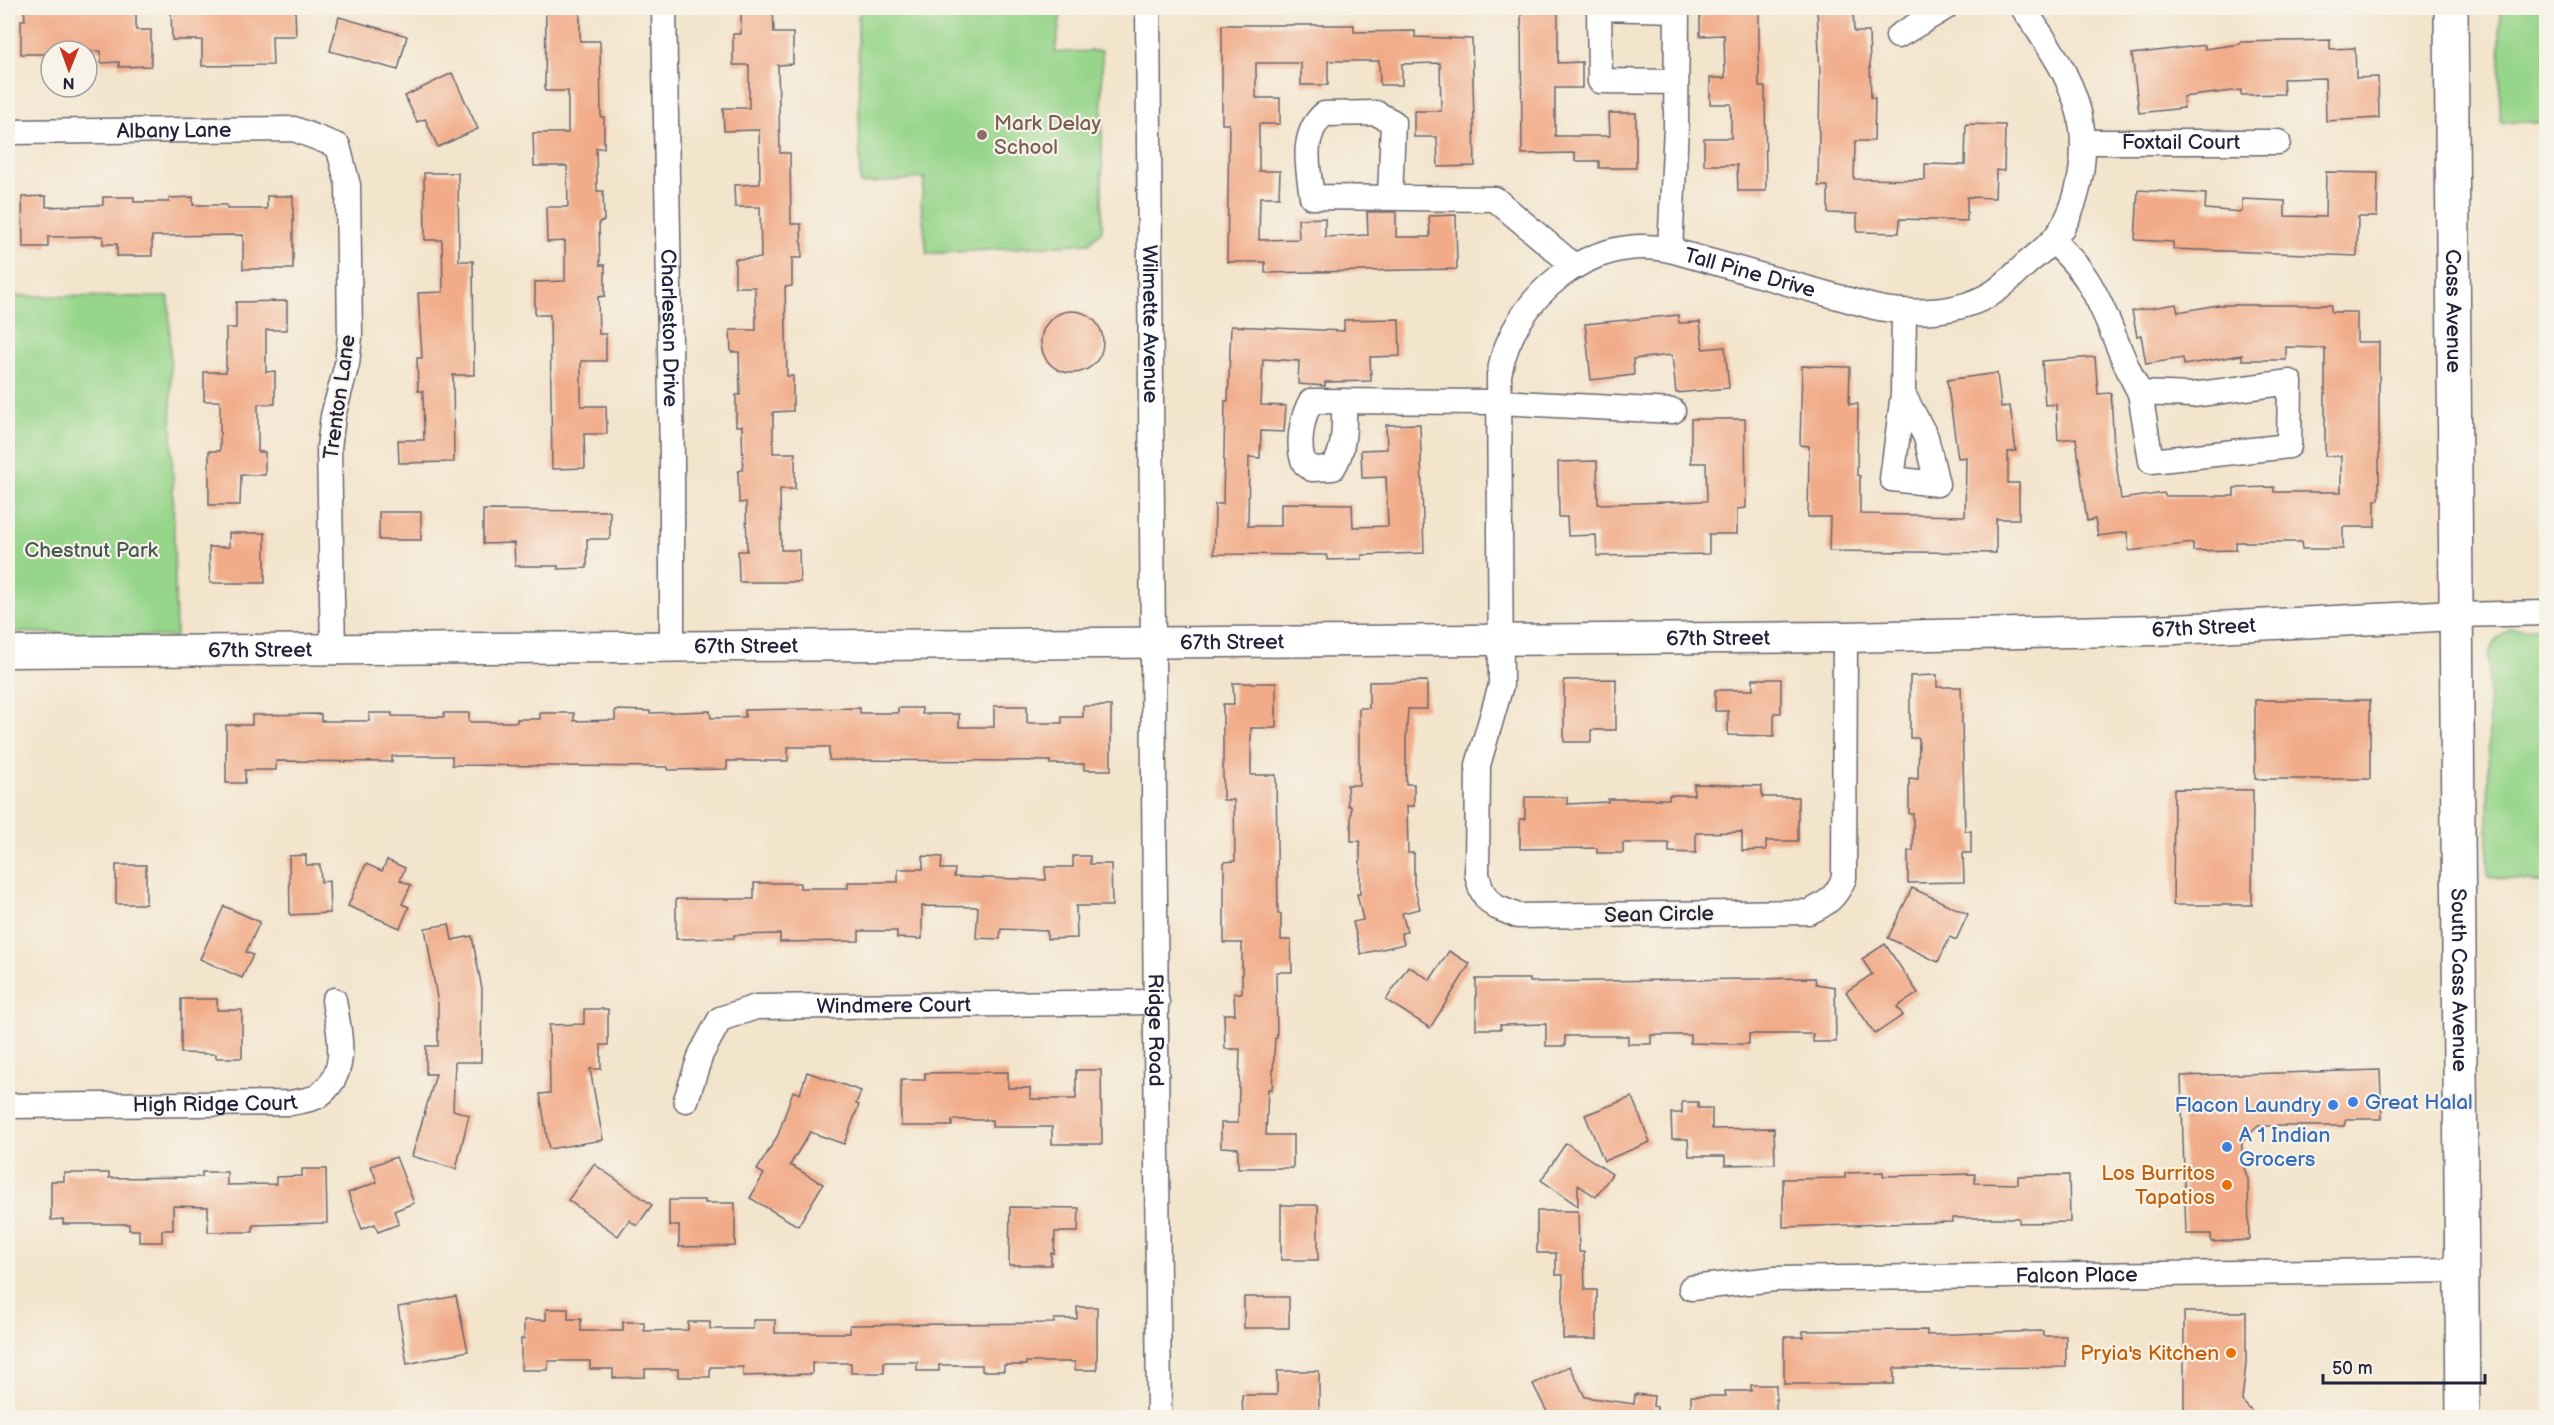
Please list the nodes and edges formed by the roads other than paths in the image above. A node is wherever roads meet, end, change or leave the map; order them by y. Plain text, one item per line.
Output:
1 (664, 8) edge
2 (1148, 8) edge
3 (1946, 8) edge
4 (2023, 8) edge
5 (2451, 8) edge
6 (1898, 36) dead end
7 (1676, 82) dead end
8 (8, 132) edge
9 (2083, 142) junction
10 (2278, 142) dead end
11 (338, 146) joint
12 (1390, 198) junction
13 (2053, 241) junction
14 (1670, 250) junction
15 (1573, 265) junction
16 (1904, 312) junction
17 (2140, 393) junction
18 (1903, 394) dead end
19 (1344, 401) dead end
20 (1498, 402) junction
21 (1673, 411) dead end
22 (2547, 614) edge
23 (2457, 615) junction
24 (1845, 638) junction
25 (1501, 640) junction
26 (1155, 643) junction
27 (672, 648) junction
28 (333, 650) junction
29 (8, 652) edge
30 (334, 1000) dead end
31 (1157, 1002) junction
32 (687, 1100) dead end
33 (8, 1106) edge
34 (2462, 1270) junction
35 (1691, 1288) dead end
36 (1159, 1418) edge
37 (2463, 1418) edge

1 - 27 street, Charleston Drive
2 - 26 street, Wilmette Avenue
3 - 6 street
4 - 9 street, Tall Pine Drive
5 - 23 main road, Cass Avenue
7 - 14 street
8 - 11 street, Albany Lane
9 - 10 street, Foxtail Court
9 - 13 street, Tall Pine Drive
11 - 28 street, Trenton Lane
12 - 12 street
12 - 15 street
13 - 16 street, Tall Pine Drive
13 - 17 street
14 - 15 street, Tall Pine Drive
14 - 16 street, Tall Pine Drive
15 - 20 street, Tall Pine Drive
16 - 18 street
17 - 17 street
19 - 20 street
20 - 21 street
20 - 25 street, Tall Pine Drive
22 - 23 street
23 - 24 street, 67th Street
23 - 34 main road, South Cass Avenue
24 - 25 street, 67th Street
24 - 25 street, Sean Circle
25 - 26 street, 67th Street
26 - 27 street, 67th Street
26 - 31 street, Ridge Road
27 - 28 street, 67th Street
28 - 29 street, 67th Street
30 - 33 street, High Ridge Court
31 - 32 street, Windmere Court
31 - 36 street, Ridge Road
34 - 35 street, Falcon Place
34 - 37 main road, South Cass Avenue

